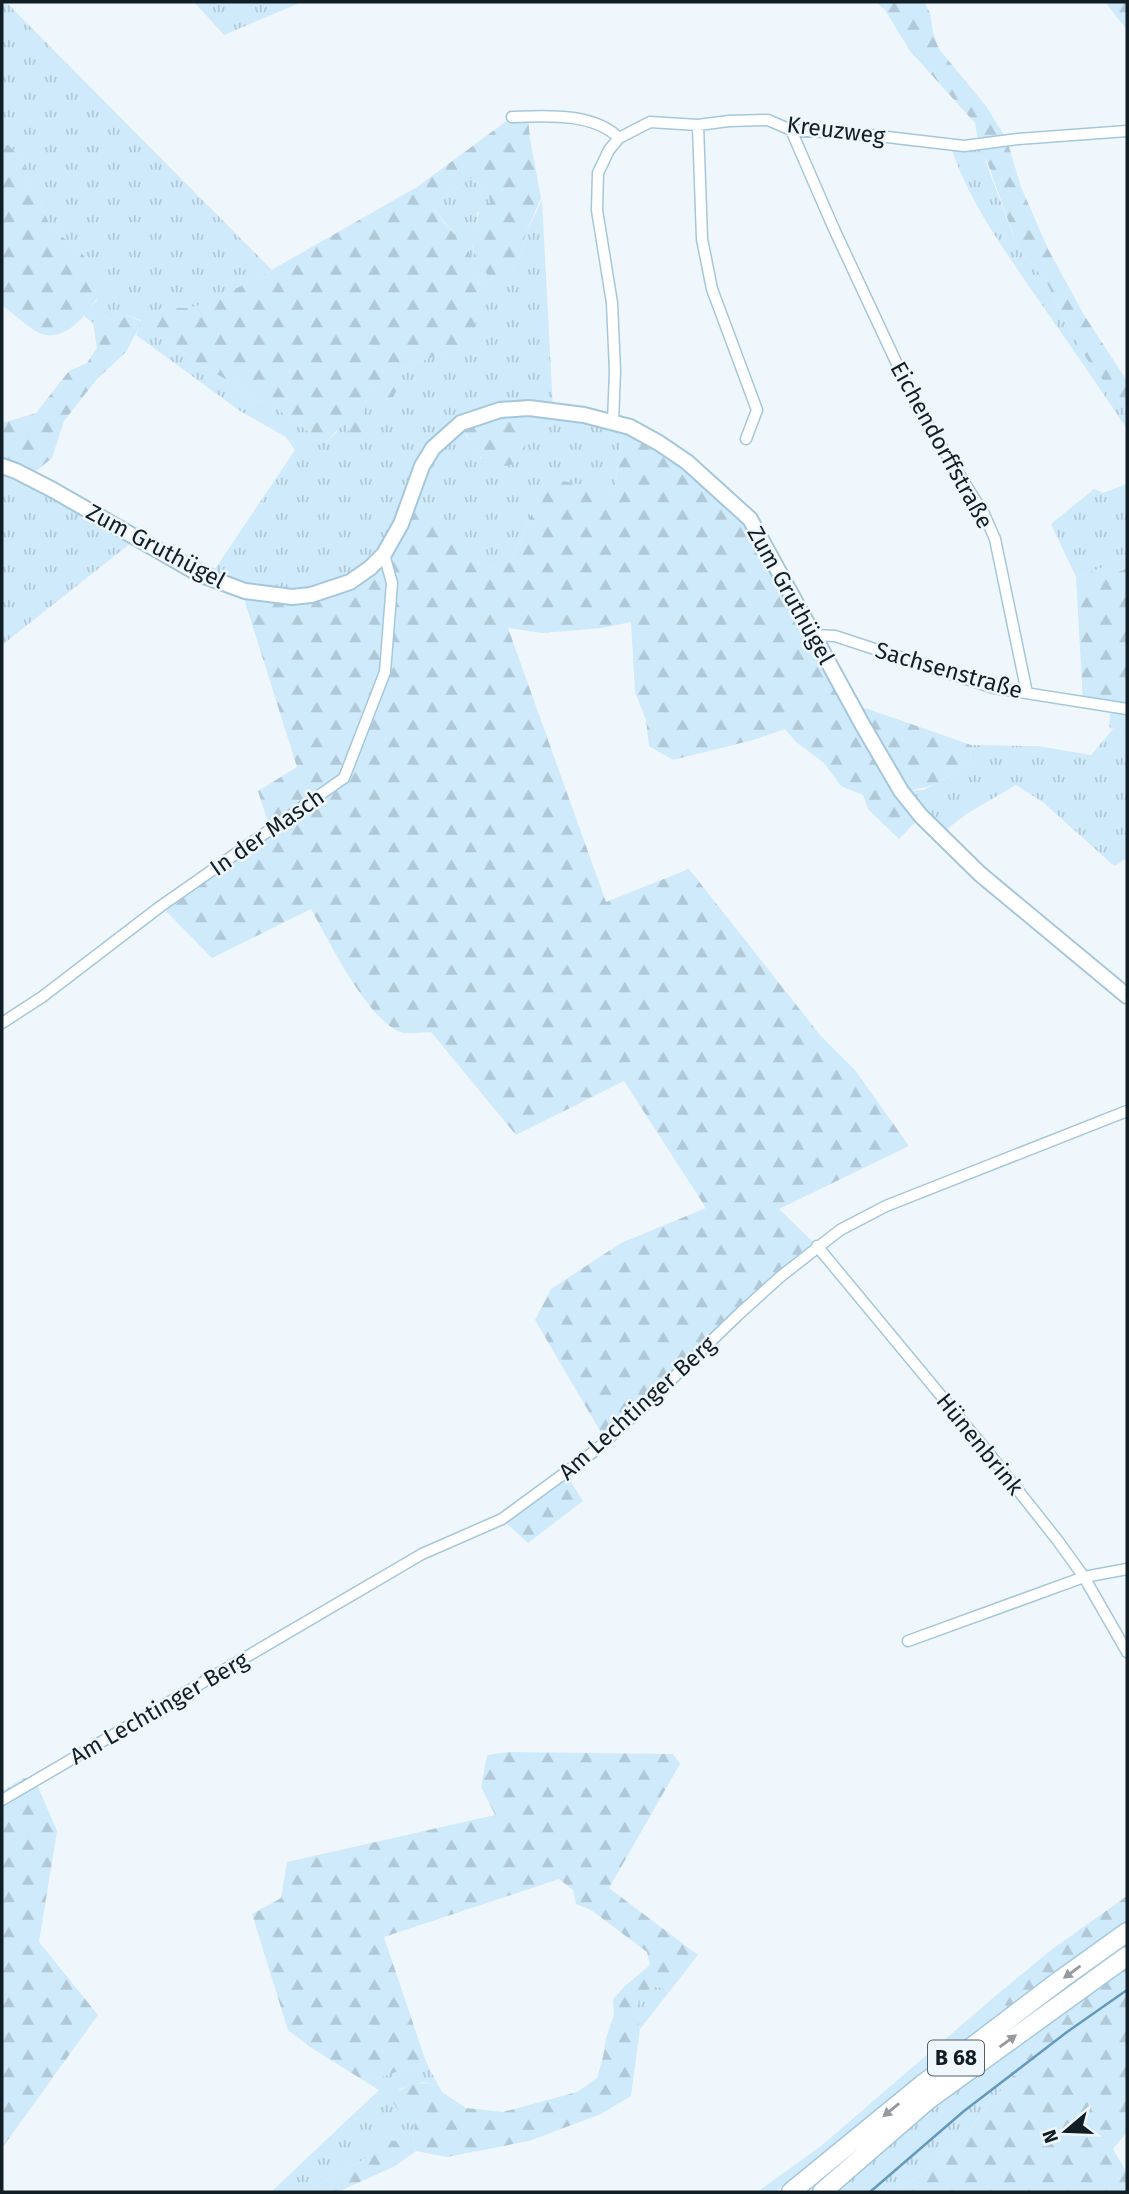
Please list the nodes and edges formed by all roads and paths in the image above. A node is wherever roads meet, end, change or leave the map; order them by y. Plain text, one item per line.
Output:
1 (512, 117) dead end
2 (698, 125) junction
3 (790, 130) junction
4 (1127, 131) edge
5 (619, 138) junction
6 (613, 422) junction
7 (746, 439) dead end
8 (2, 466) edge
9 (384, 554) junction
10 (814, 635) junction
11 (1027, 693) junction
12 (1127, 709) edge
13 (1127, 996) edge
14 (2, 1023) edge
15 (1127, 1111) edge
16 (817, 1247) junction
17 (1127, 1569) edge
18 (1084, 1577) junction
19 (908, 1642) dead end
20 (1127, 1652) edge
21 (2, 1800) edge
22 (1127, 1932) edge
23 (1127, 1955) edge
24 (791, 2192) edge
25 (822, 2192) edge

1 - 5 street
2 - 3 street, Kreuzweg
2 - 5 street, Kreuzweg
2 - 7 street
3 - 4 street, Kreuzweg
3 - 11 street, Eichendorffstraße
5 - 6 street
6 - 9 street, Zum Gruthügel
6 - 10 street, Zum Gruthügel
8 - 9 street, Zum Gruthügel
9 - 14 street, In der Masch
10 - 11 street, Sachsenstraße
10 - 13 street, Zum Gruthügel
11 - 12 street, Sachsenstraße
15 - 16 street, Am Lechtinger Berg
16 - 18 street, Hünenbrink
16 - 21 street, Am Lechtinger Berg
17 - 18 street
18 - 19 street
18 - 20 street, Hünenbrink
22 -> 24 highway, B 68
25 -> 23 highway, B 68

